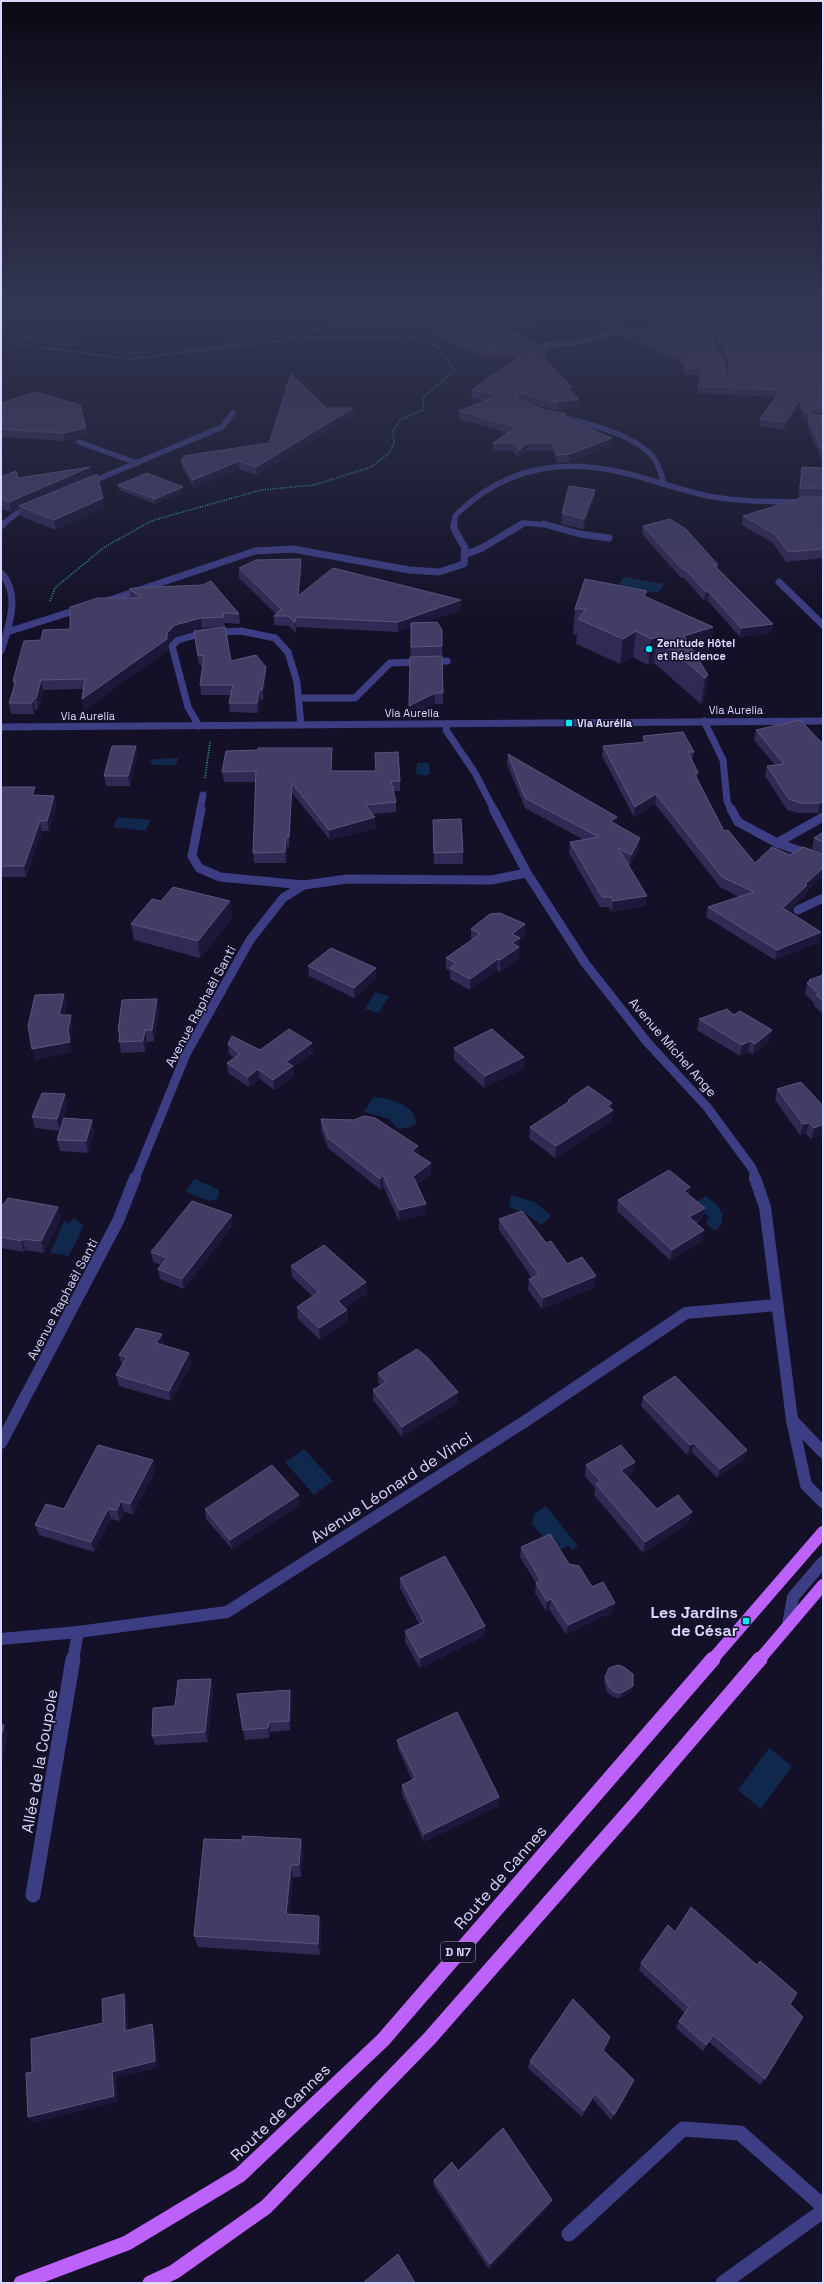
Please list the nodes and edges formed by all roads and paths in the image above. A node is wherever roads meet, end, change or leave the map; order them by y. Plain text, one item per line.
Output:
1 (233, 412) dead end
2 (417, 413) edge
3 (551, 415) edge
4 (79, 442) edge
5 (137, 463) junction
6 (664, 484) junction
7 (79, 487) edge
8 (823, 502) edge
9 (38, 505) edge
10 (1, 526) edge
11 (609, 538) dead end
12 (464, 555) junction
13 (1, 573) edge
14 (779, 582) dead end
15 (98, 604) edge
16 (90, 606) edge
17 (32, 624) junction
18 (823, 624) edge
19 (7, 632) junction
20 (1, 651) edge
21 (447, 661) dead end
22 (300, 698) junction
23 (823, 720) edge
24 (704, 721) junction
25 (447, 724) junction
26 (301, 725) junction
27 (199, 726) junction
28 (1, 727) edge
29 (211, 738) dead end
30 (203, 795) joint
31 (823, 817) edge
32 (777, 843) junction
33 (823, 859) edge
34 (527, 873) junction
35 (304, 885) junction
36 (823, 898) edge
37 (798, 910) dead end
38 (777, 1305) junction
39 (792, 1420) junction
40 (1, 1443) edge
41 (823, 1452) edge
42 (823, 1502) edge
43 (823, 1532) edge
44 (823, 1562) edge
45 (823, 1585) edge
46 (788, 1625) junction
47 (78, 1632) junction
48 (1, 1639) edge
49 (33, 1895) dead end
50 (823, 2206) edge
51 (823, 2211) edge
52 (570, 2234) dead end
53 (22, 2283) edge
54 (150, 2283) edge
55 (724, 2283) edge

1 - 5 street
2 - 17 path
3 - 6 street
4 - 5 street
5 - 7 street
6 - 8 street
6 - 12 street
9 - 10 street
11 - 12 street
12 - 15 street
13 - 19 street
14 - 18 street
16 - 17 street
17 - 19 street
19 - 20 street
21 - 22 street
22 - 26 street
22 - 27 street
23 - 24 street, Via Aurelia
24 - 25 street, Via Aurelia
24 - 32 street
25 - 26 street, Via Aurelia
25 - 34 street, Avenue Michel Ange
26 - 27 street, Via Aurelia
27 - 28 street, Via Aurelia
29 - 30 path
30 - 35 street
31 - 32 street
32 - 33 street
34 - 35 street, Avenue Raphaël Santi
34 - 38 street, Avenue Michel Ange
35 - 40 street, Avenue Raphaël Santi
36 - 37 street
38 - 39 street, Avenue Michel Ange
38 - 47 street, Avenue Léonard de Vinci
39 - 41 street
39 - 42 street, Avenue Michel Ange
43 - 53 main road, Route de Cannes / D N7
44 - 46 street
45 - 46 main road, D N7
46 - 54 main road, D N7
47 - 48 street, Avenue Léonard de Vinci
47 - 49 street, Allée de la Coupole
50 - 52 street
51 - 55 street

